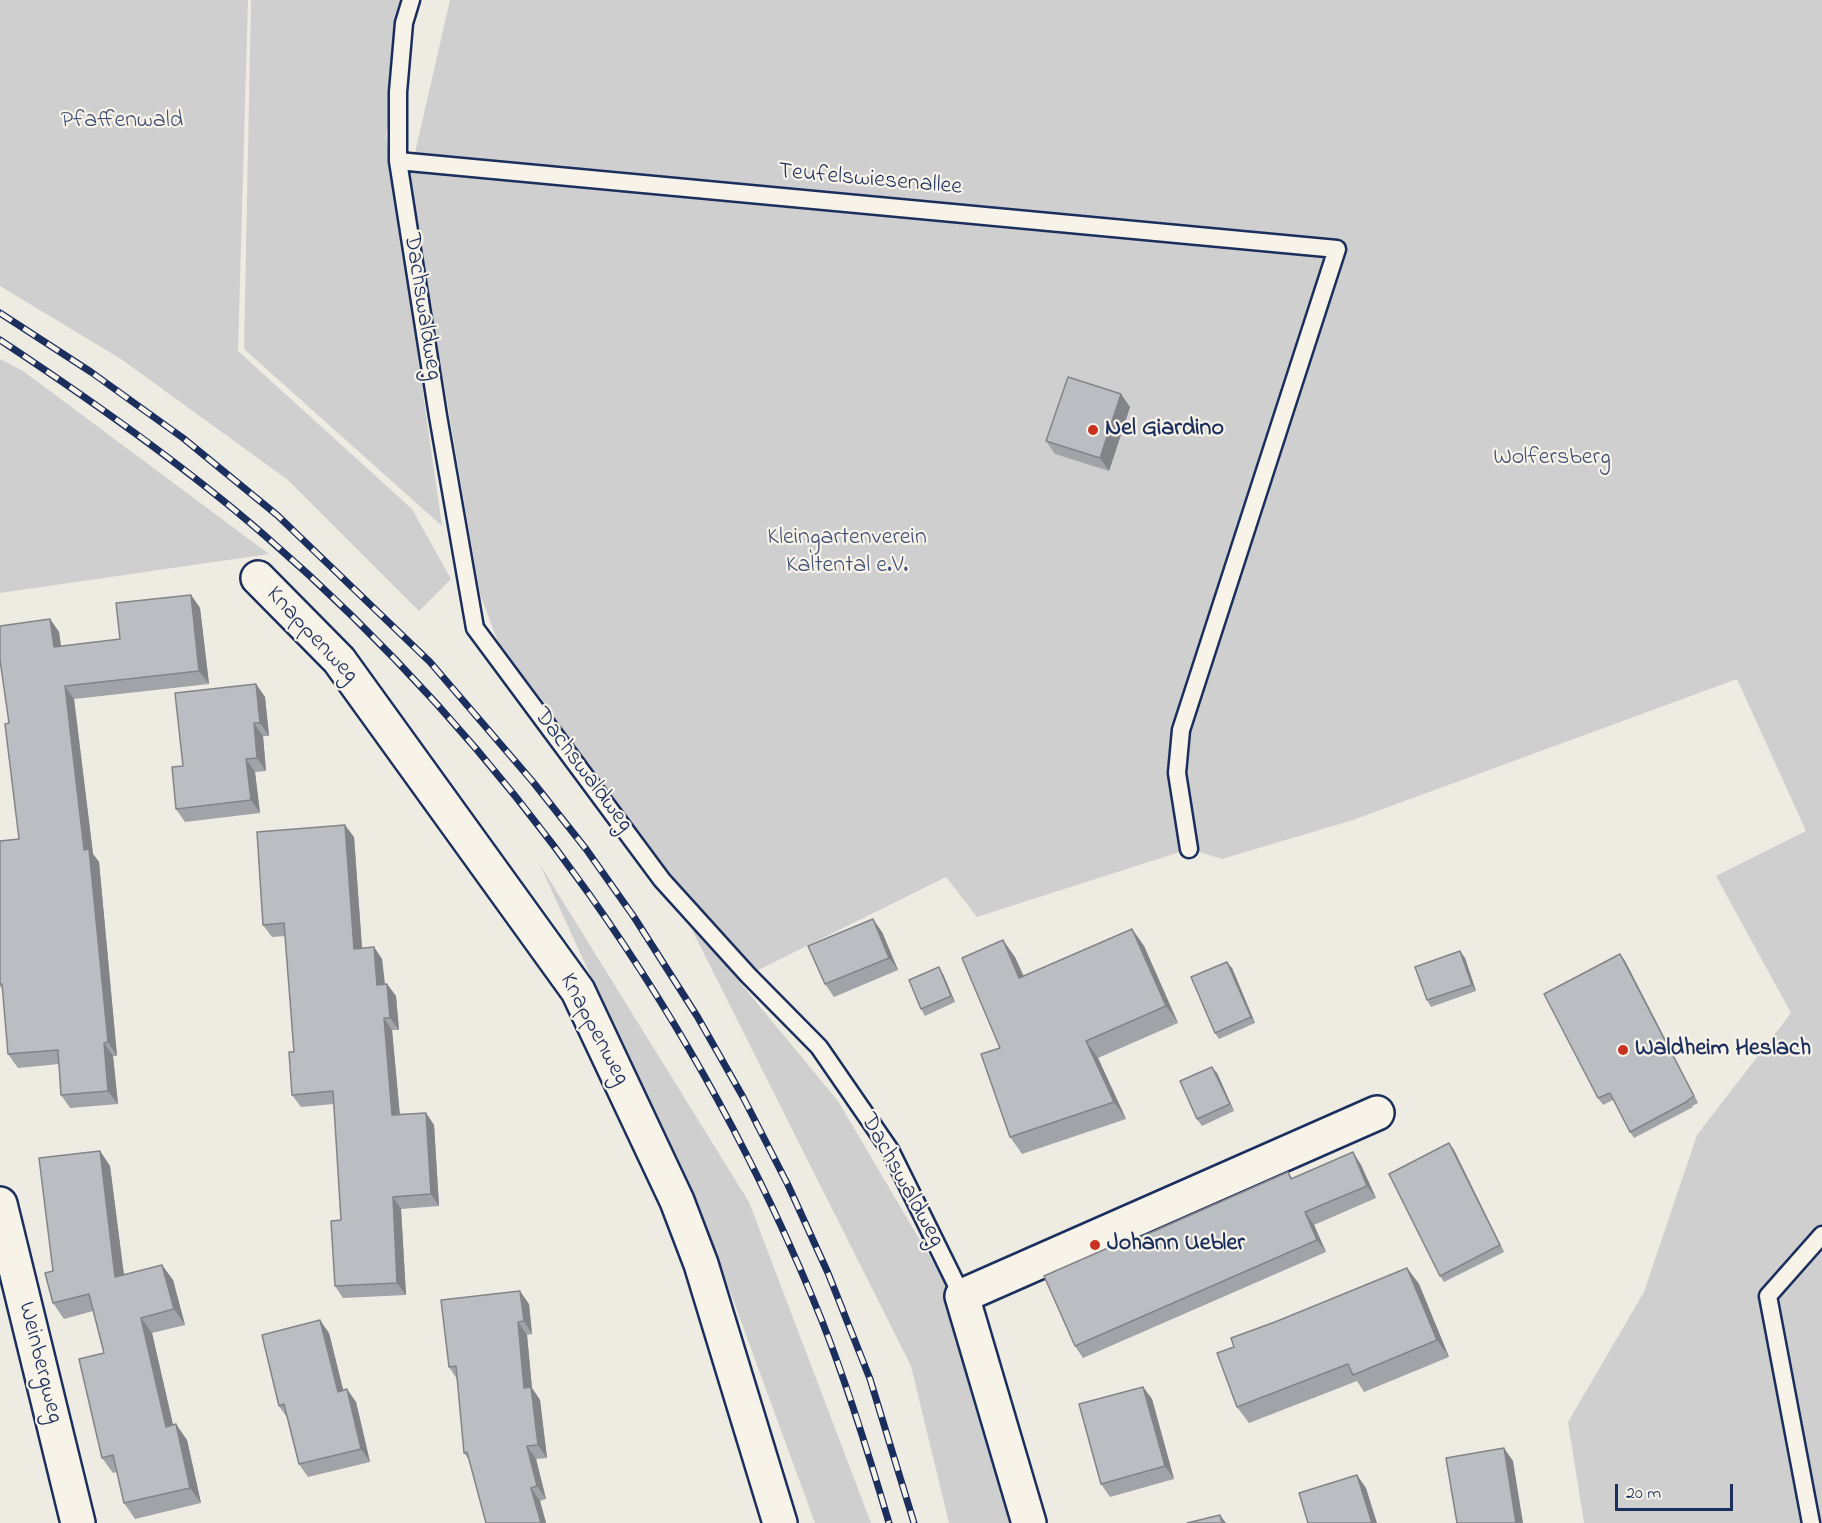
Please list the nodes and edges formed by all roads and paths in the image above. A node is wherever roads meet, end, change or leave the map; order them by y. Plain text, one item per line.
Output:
1 (411, 0) edge
2 (398, 161) junction
3 (258, 578) dead end
4 (1190, 849) dead end
5 (1377, 1113) dead end
6 (0, 1204) edge
7 (1822, 1235) edge
8 (962, 1296) junction
9 (78, 1523) edge
10 (780, 1523) edge
11 (1029, 1523) edge
12 (1811, 1523) edge

1 - 2 lane, Dachswaldweg
2 - 4 lane, Teufelswiesenallee
2 - 8 lane, Dachswaldweg
3 - 10 street, Knappenweg
5 - 8 street
6 - 9 street, Weinbergweg
7 - 12 lane
8 - 11 street, Dachswaldweg

